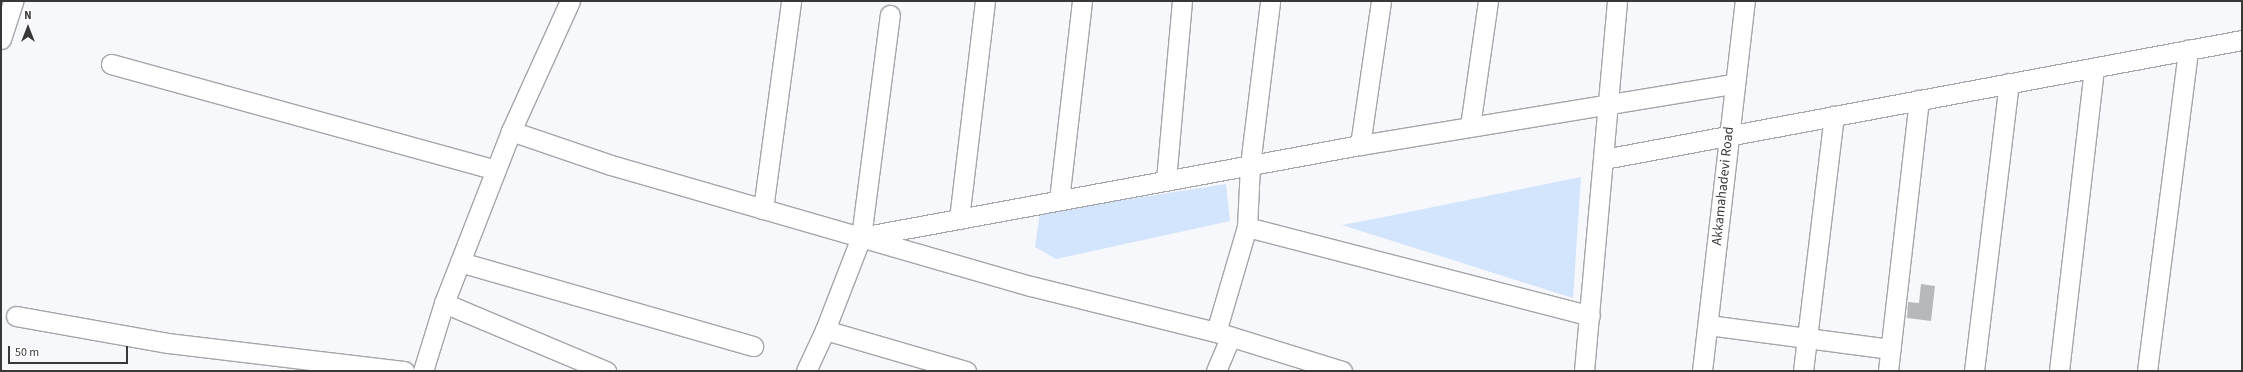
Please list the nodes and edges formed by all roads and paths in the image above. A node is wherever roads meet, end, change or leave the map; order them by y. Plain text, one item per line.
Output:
1 (13, 1) edge
2 (570, 1) edge
3 (791, 1) edge
4 (986, 1) edge
5 (1082, 1) edge
6 (1182, 1) edge
7 (1270, 1) edge
8 (1381, 1) edge
9 (1488, 1) edge
10 (1617, 1) edge
11 (1745, 1) edge
12 (890, 15) dead end
13 (3, 29) edge
14 (2242, 40) edge
15 (2188, 50) junction
16 (111, 64) dead end
17 (2094, 68) junction
18 (2009, 83) junction
19 (1734, 84) junction
20 (1919, 100) junction
21 (1608, 105) junction
22 (1834, 116) junction
23 (1470, 126) junction
24 (510, 131) junction
25 (1728, 136) junction
26 (1360, 144) junction
27 (1604, 159) junction
28 (1250, 165) junction
29 (496, 170) junction
30 (1166, 180) junction
31 (1059, 200) junction
32 (763, 209) junction
33 (959, 219) junction
34 (1248, 226) junction
35 (861, 237) junction
36 (460, 262) junction
37 (444, 303) junction
38 (16, 316) dead end
39 (1590, 316) junction
40 (1708, 325) junction
41 (825, 330) junction
42 (1223, 335) junction
43 (1807, 338) junction
44 (754, 346) dead end
45 (1890, 349) junction
46 (928, 366) edge
47 (1311, 367) edge
48 (404, 371) edge
49 (423, 371) edge
50 (606, 371) edge
51 (806, 371) edge
52 (966, 371) edge
53 (1216, 371) edge
54 (1342, 371) edge
55 (1584, 371) edge
56 (1702, 371) edge
57 (1803, 371) edge
58 (1888, 371) edge
59 (1974, 371) edge
60 (2059, 371) edge
61 (2147, 371) edge

1 - 13 street
2 - 24 street
3 - 32 street
4 - 33 street
5 - 31 street
6 - 30 street
7 - 28 street
8 - 26 street
9 - 23 street
10 - 21 street
11 - 19 street, Akkamahadevi Road
12 - 35 street
14 - 15 street
15 - 17 street
15 - 61 street
16 - 29 street
17 - 18 street
17 - 60 street
18 - 20 street
18 - 59 street
19 - 21 street
19 - 25 street, Akkamahadevi Road
20 - 22 street
20 - 45 street
21 - 23 street
21 - 27 street
22 - 25 street
22 - 43 street
23 - 26 street
24 - 29 street
24 - 32 street
25 - 27 street
25 - 40 street, Akkamahadevi Road
26 - 28 street
27 - 39 street
28 - 30 street
28 - 34 street
29 - 36 street
30 - 31 street
31 - 33 street
32 - 35 street
33 - 35 street
34 - 39 street
34 - 42 street
35 - 41 street
35 - 42 street
36 - 37 street
36 - 44 street
37 - 49 street
37 - 50 street
38 - 48 street
39 - 55 street
40 - 43 street
40 - 56 street, Akkamahadevi Road
41 - 46 street
41 - 51 street
42 - 47 street
42 - 53 street
43 - 45 street
43 - 57 street
45 - 58 street
46 - 52 street
47 - 54 street

